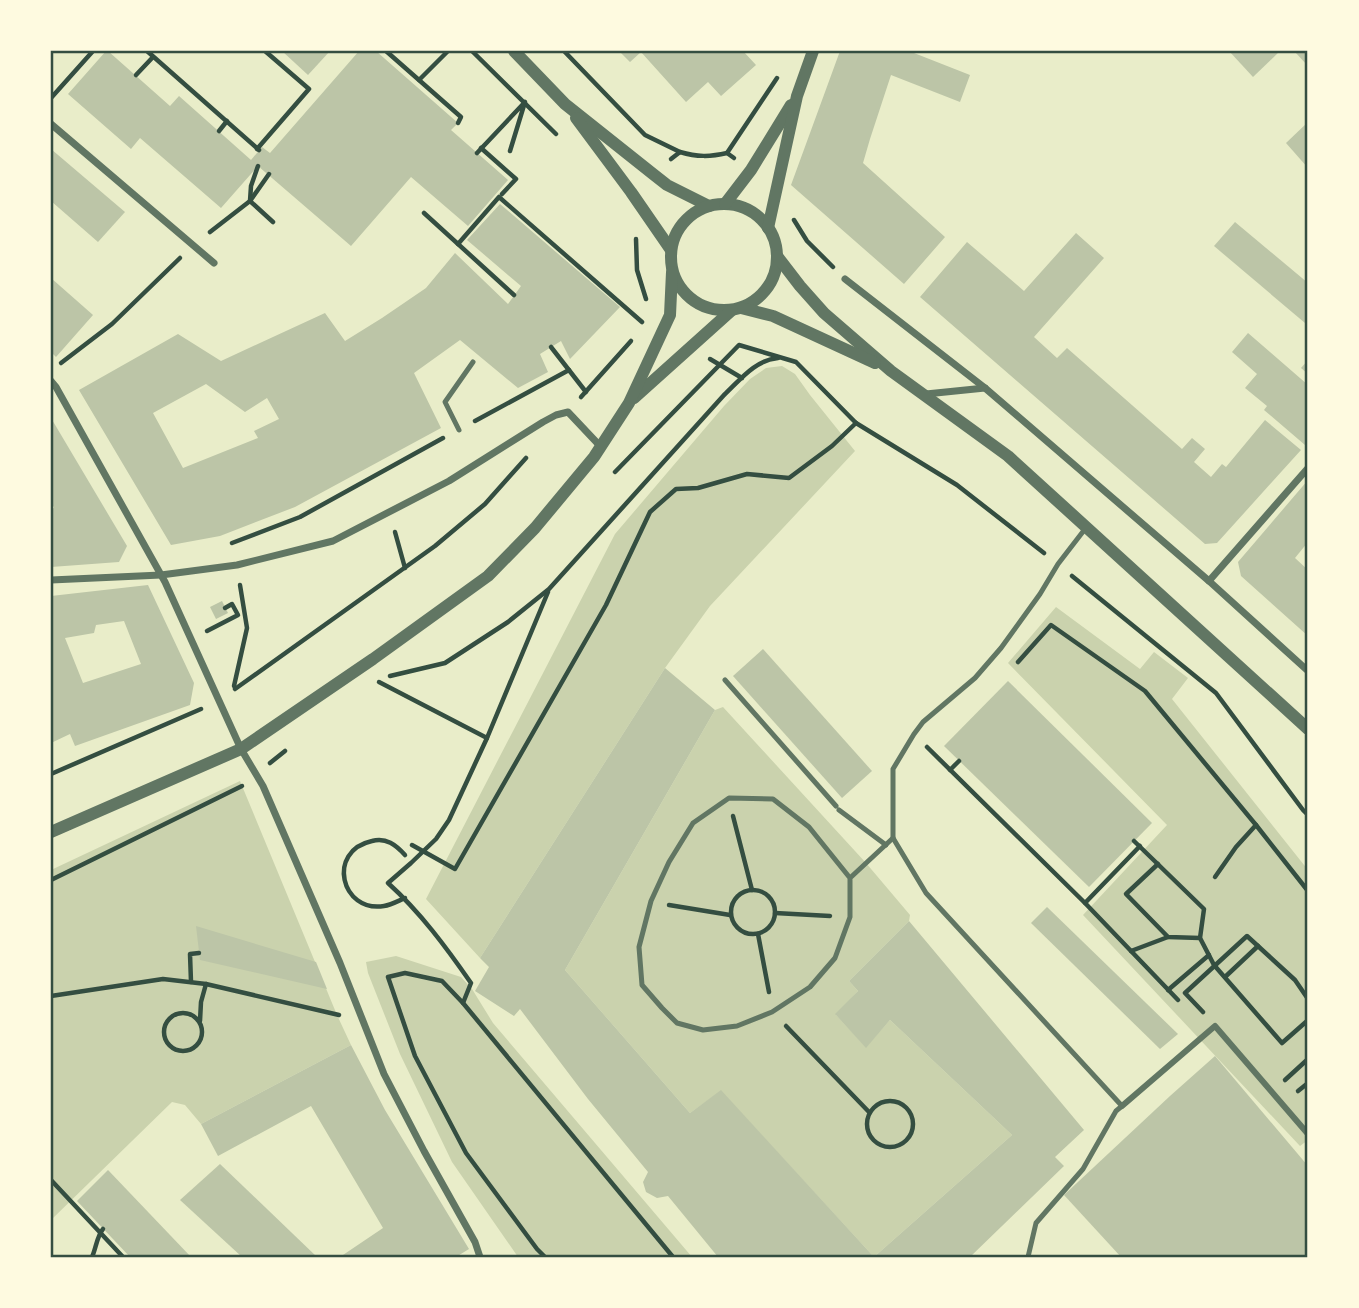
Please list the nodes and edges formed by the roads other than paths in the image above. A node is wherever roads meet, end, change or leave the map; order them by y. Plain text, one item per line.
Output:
1 (514, 51) edge
2 (813, 51) edge
3 (797, 96) junction
4 (565, 104) junction
5 (51, 124) edge
6 (725, 204) junction
7 (709, 206) junction
8 (768, 228) junction
9 (671, 250) junction
10 (777, 256) junction
11 (214, 263) dead end
12 (673, 272) junction
13 (845, 279) road end
14 (737, 309) junction
15 (473, 362) dead end
16 (891, 370) junction
17 (51, 381) edge
18 (985, 388) junction
19 (926, 394) junction
20 (629, 403) junction
21 (459, 430) road end
22 (601, 447) junction
23 (1308, 468) edge
24 (1087, 527) junction
25 (161, 575) junction
26 (51, 580) edge
27 (1209, 581) junction
28 (1308, 671) edge
29 (725, 680) dead end
30 (1308, 729) edge
31 (240, 749) junction
32 (51, 832) edge
33 (893, 838) junction
34 (886, 845) junction
35 (850, 878) junction
36 (1122, 1106) junction
37 (1308, 1134) edge
38 (481, 1257) edge
39 (1028, 1257) edge

1 - 4 street
2 - 3 street
3 - 6 street
3 - 8 street
4 - 7 street
4 - 9 street
5 - 11 street
6 - 7 street
6 - 8 street
7 - 9 street
8 - 10 street
9 - 12 street
10 - 14 street
10 - 16 street
12 - 14 street
12 - 20 street
13 - 18 street
14 - 16 street
14 - 20 street
15 - 21 lane
16 - 19 street
17 - 25 street
18 - 19 street
18 - 27 street
19 - 24 street
20 - 22 street
22 - 25 street
22 - 31 street
23 - 27 street
24 - 30 street
24 - 33 lane
25 - 26 street
25 - 31 street
27 - 28 street
29 - 34 lane
31 - 32 street
31 - 38 street
33 - 34 lane
33 - 36 lane
34 - 35 lane
35 - 35 lane
36 - 37 street
36 - 39 lane

